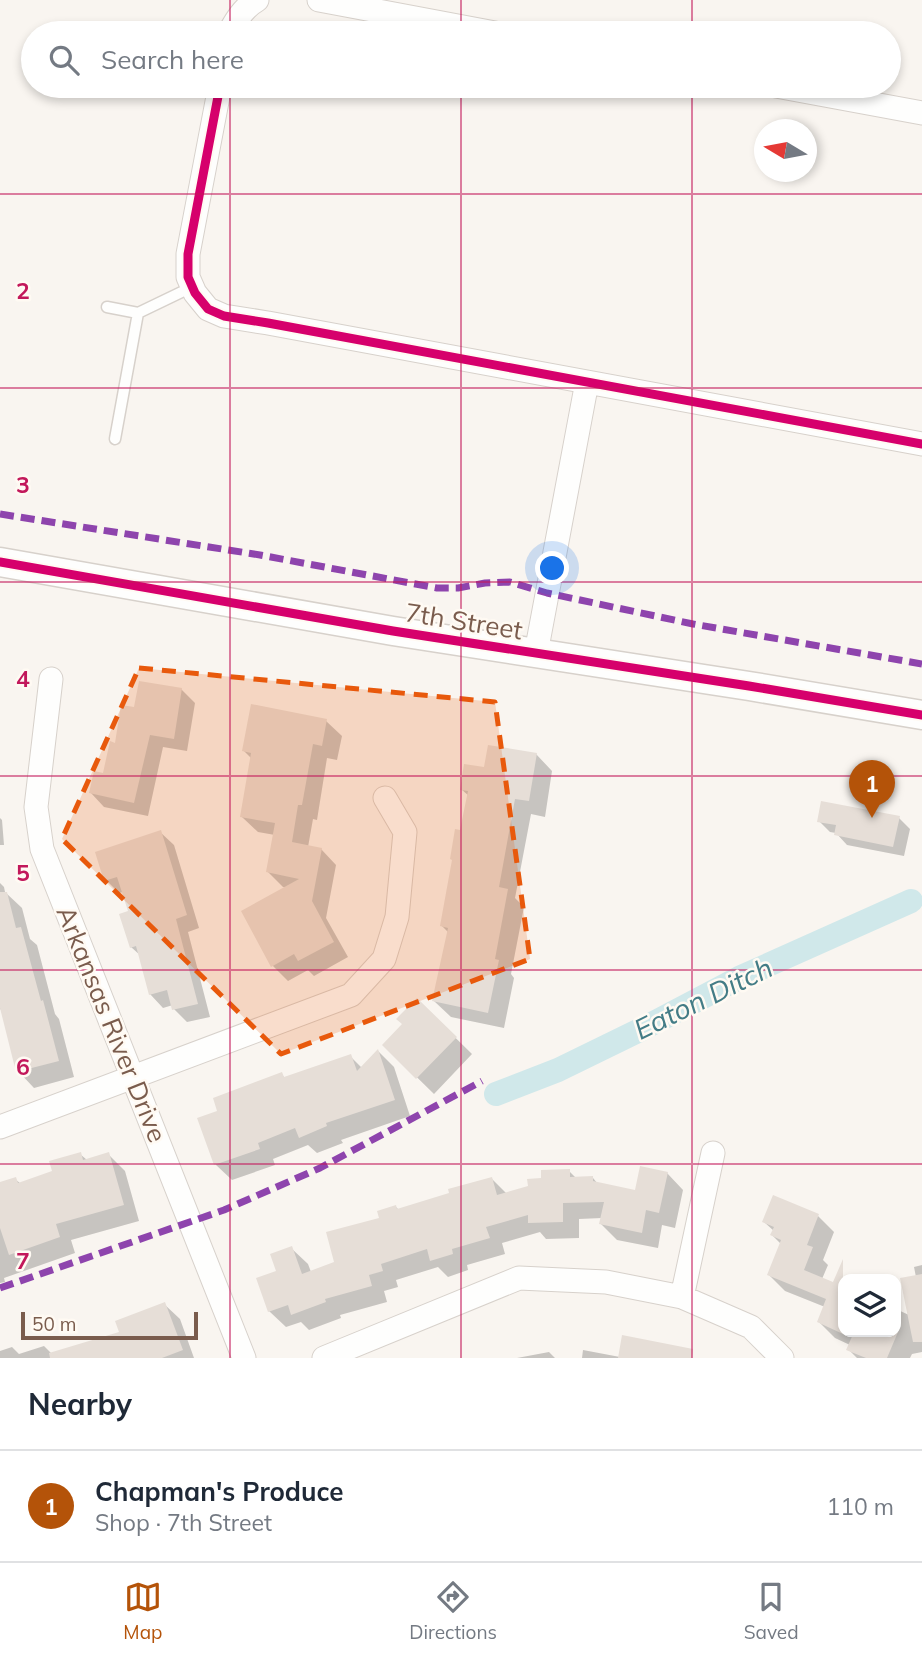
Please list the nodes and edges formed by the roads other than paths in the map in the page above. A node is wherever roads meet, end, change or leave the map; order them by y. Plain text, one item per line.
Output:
1 (257, 0) edge
2 (319, 0) edge
3 (235, 21) edge
4 (431, 21) edge
5 (218, 98) edge
6 (841, 98) edge
7 (922, 113) edge
8 (192, 287) junction
9 (107, 307) dead end
10 (138, 313) junction
11 (587, 382) junction
12 (115, 439) dead end
13 (922, 444) edge
14 (0, 562) edge
15 (536, 653) junction
16 (51, 679) dead end
17 (922, 715) edge
18 (385, 798) dead end
19 (134, 1077) junction
20 (0, 1127) edge
21 (713, 1153) dead end
22 (682, 1297) junction
23 (244, 1358) edge
24 (324, 1358) edge
25 (782, 1358) edge

1 - 3 street
2 - 4 street
5 - 8 street
6 - 7 street
8 - 10 lane
8 - 11 street
9 - 10 lane
10 - 12 lane
11 - 13 street
11 - 15 street
14 - 15 street, 7th Street
15 - 17 street, 7th Street
16 - 19 street, Arkansas River Drive
18 - 19 street
19 - 20 street
19 - 23 street, Arkansas River Drive
21 - 22 street
22 - 24 street
22 - 25 street

